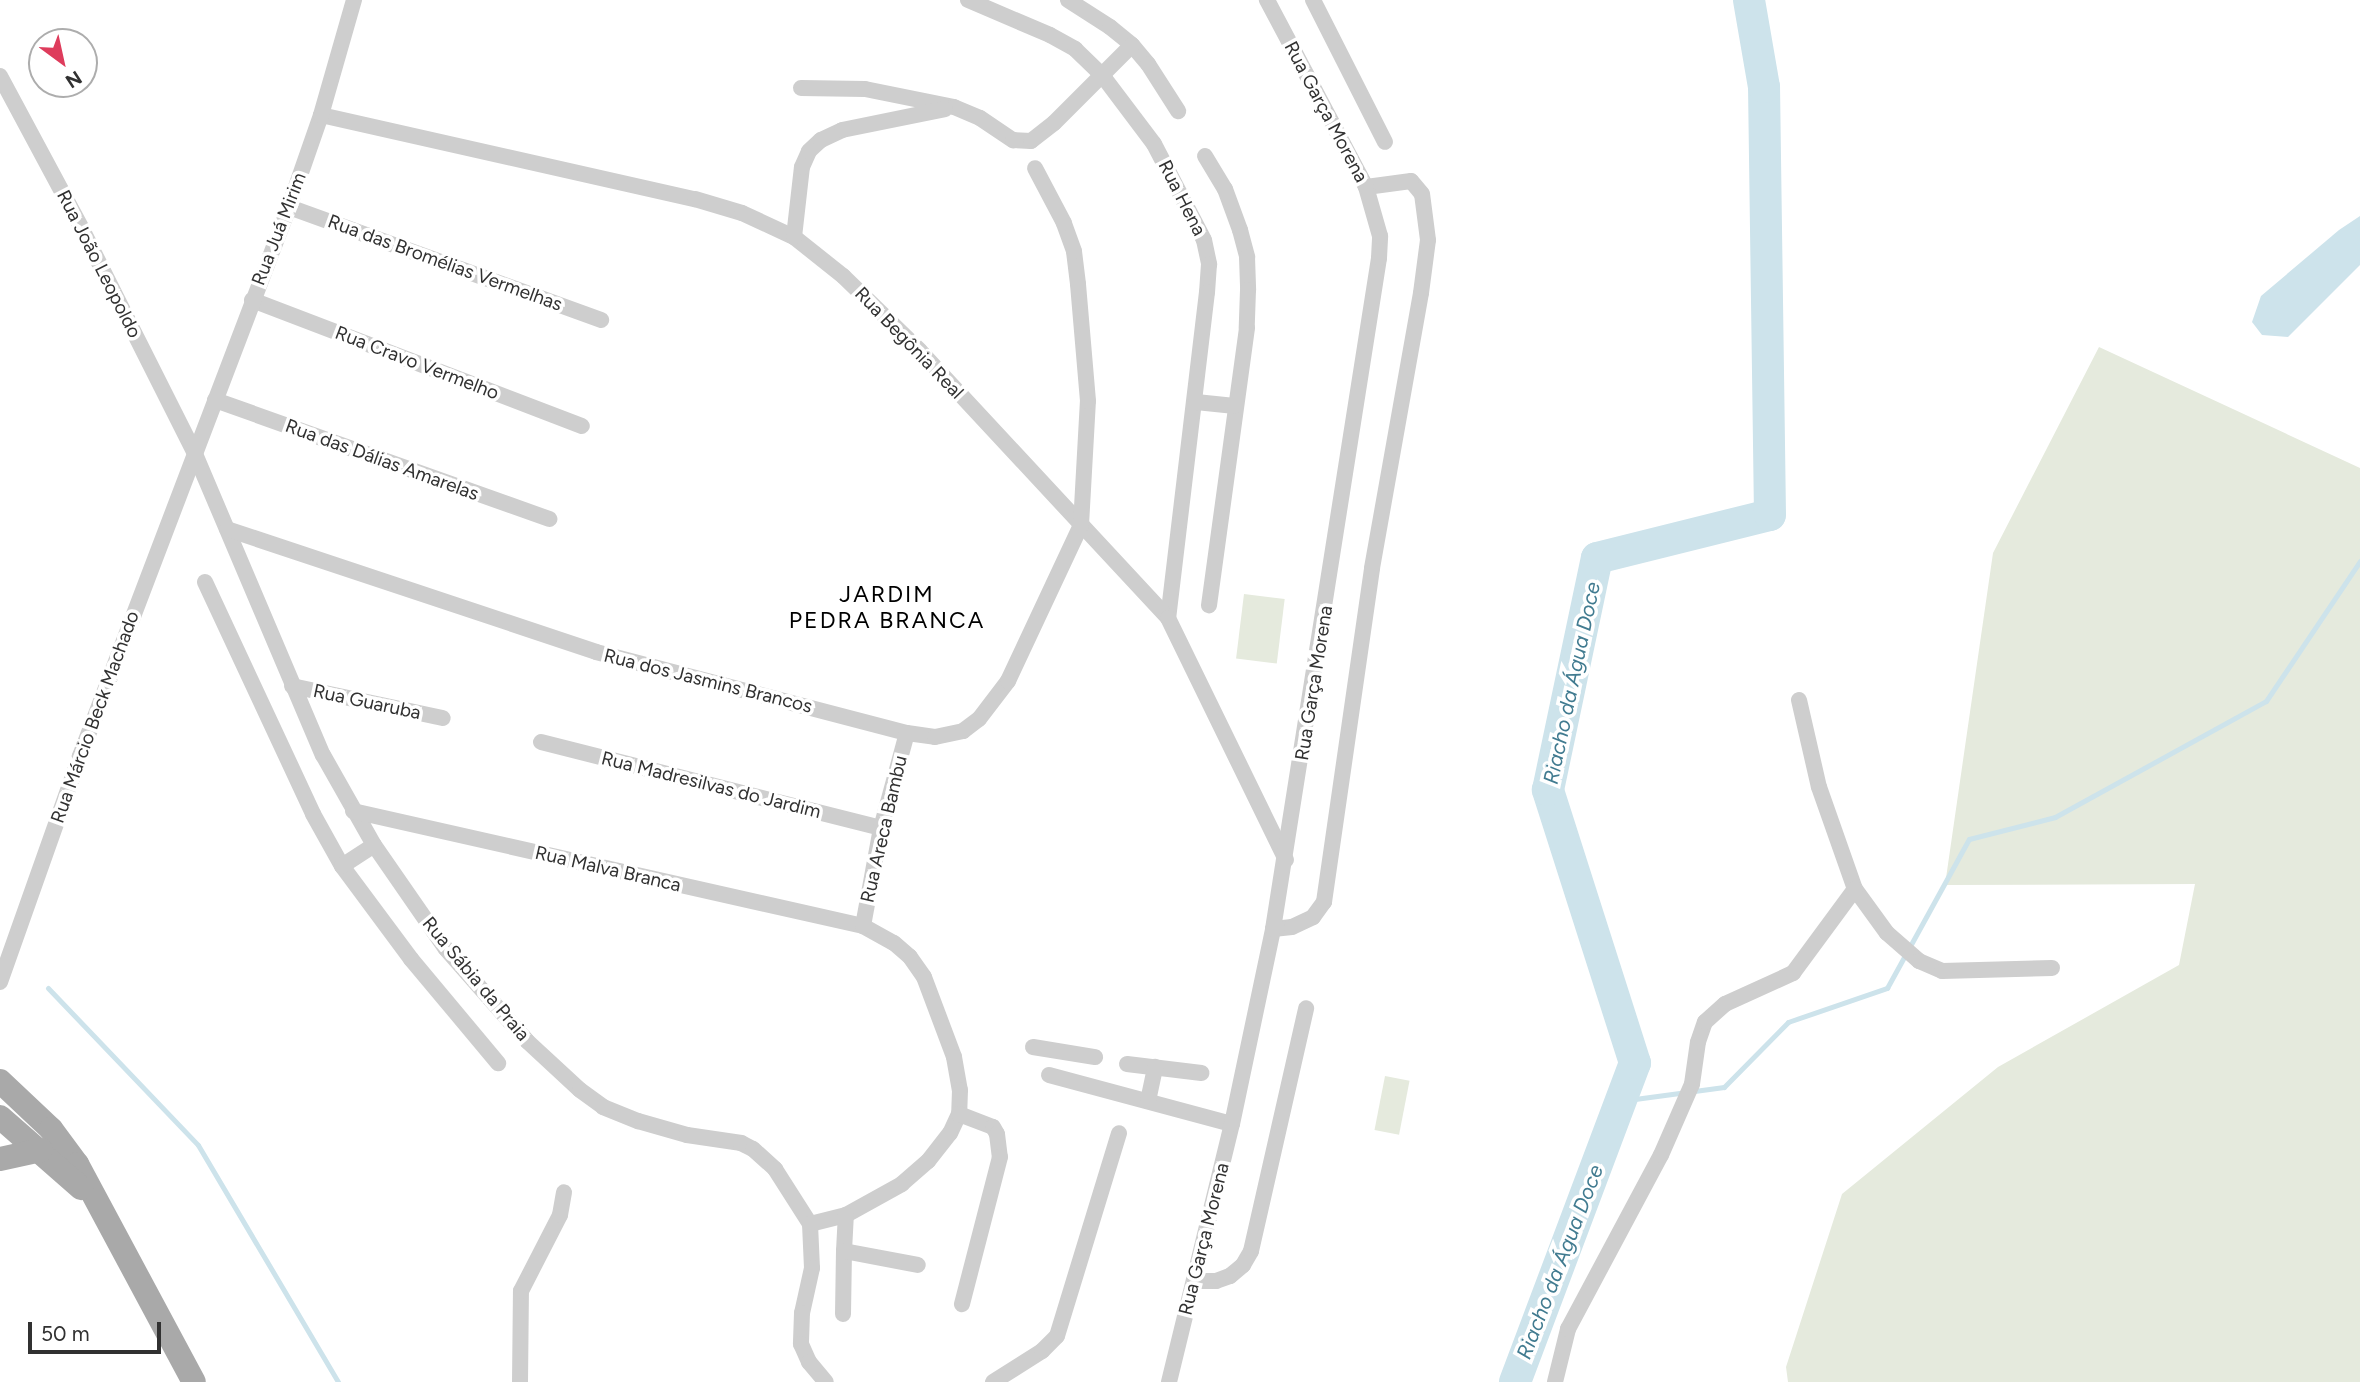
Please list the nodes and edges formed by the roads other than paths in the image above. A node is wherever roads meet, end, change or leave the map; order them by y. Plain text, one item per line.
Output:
1 (354, 0) edge
2 (968, 0) edge
3 (1068, 0) edge
4 (1268, 0) edge
5 (1313, 0) edge
6 (1132, 46) junction
7 (1102, 75) junction
8 (0, 76) edge
9 (801, 88) dead end
10 (954, 107) junction
11 (1178, 111) dead end
12 (321, 115) junction
13 (1385, 142) dead end
14 (1205, 156) dead end
15 (1035, 168) dead end
16 (1366, 187) junction
17 (289, 207) junction
18 (794, 237) junction
19 (252, 300) junction
20 (601, 320) dead end
21 (215, 400) junction
22 (1196, 402) junction
23 (1235, 406) junction
24 (582, 426) dead end
25 (195, 454) junction
26 (549, 519) dead end
27 (1081, 525) junction
28 (227, 529) junction
29 (205, 582) dead end
30 (1209, 605) dead end
31 (1168, 618) junction
32 (292, 686) junction
33 (1799, 700) dead end
34 (443, 718) dead end
35 (907, 733) junction
36 (541, 742) dead end
37 (353, 811) junction
38 (881, 828) junction
39 (374, 845) junction
40 (1286, 860) junction
41 (342, 866) junction
42 (1855, 889) junction
43 (863, 926) junction
44 (1273, 929) junction
45 (2052, 968) dead end
46 (0, 982) edge
47 (1306, 1009) dead end
48 (1032, 1047) dead end
49 (1077, 1054) junction
50 (1095, 1056) dead end
51 (498, 1063) dead end
52 (1127, 1064) dead end
53 (1155, 1067) junction
54 (1201, 1073) dead end
55 (1049, 1075) dead end
56 (0, 1081) edge
57 (1072, 1081) junction
58 (1148, 1101) junction
59 (959, 1114) junction
60 (0, 1117) edge
61 (1232, 1124) junction
62 (1119, 1133) dead end
63 (41, 1150) junction
64 (0, 1159) edge
65 (564, 1192) dead end
66 (101, 1208) junction
67 (846, 1214) junction
68 (810, 1224) junction
69 (844, 1251) junction
70 (918, 1265) dead end
71 (1194, 1282) junction
72 (962, 1304) dead end
73 (843, 1314) dead end
74 (194, 1382) edge
75 (520, 1382) edge
76 (825, 1382) edge
77 (993, 1382) edge
78 (1169, 1382) edge
79 (1555, 1382) edge

1 - 12 street, Rua Juá Mirim
2 - 7 street, Rua Hena
3 - 6 street
4 - 16 street, Rua Garça Morena
5 - 13 street
6 - 7 street
6 - 11 street
7 - 10 street
7 - 22 street, Rua Hena
8 - 25 street, Rua João Leopoldo
9 - 10 street
10 - 18 street
12 - 17 street, Rua Juá Mirim
12 - 18 street, Rua Begônia Real
14 - 23 street
15 - 27 street
16 - 40 street, Rua Garça Morena
16 - 44 street
17 - 19 street, Rua Juá Mirim
17 - 20 street, Rua das Bromélias Vermelhas
18 - 27 street, Rua Begônia Real
19 - 21 street, Rua Juá Mirim
19 - 24 street, Rua Cravo Vermelho
21 - 25 street, Rua Juá Mirim
21 - 26 street, Rua das Dálias Amarelas
22 - 23 street
22 - 31 street, Rua Hena
23 - 30 street
25 - 28 street, Rua Sábia da Praia
25 - 46 street, Rua Márcio Beck Machado
27 - 31 street, Rua Begônia Real
27 - 35 street, Rua dos Jasmins Brancos
28 - 32 street, Rua Sábia da Praia
28 - 35 street, Rua dos Jasmins Brancos
29 - 41 street
31 - 40 street, Rua Begônia Real
32 - 34 street, Rua Guaruba
32 - 37 street, Rua Sábia da Praia
33 - 42 street
35 - 38 street, Rua Areca Bambu
36 - 38 street, Rua Madresilvas do Jardim
37 - 39 street, Rua Sábia da Praia
37 - 43 street, Rua Malva Branca
38 - 43 street, Rua Areca Bambu
39 - 41 street
39 - 68 street, Rua Sábia da Praia
40 - 44 street, Rua Garça Morena
41 - 51 street
42 - 45 street
42 - 79 street
43 - 59 street, Rua Malva Branca
44 - 61 street, Rua Garça Morena
47 - 71 street
48 - 49 street
49 - 50 street
49 - 57 street
52 - 53 street
53 - 54 street
53 - 58 street
55 - 57 street
56 - 66 main road
57 - 58 street
58 - 61 street
59 - 67 street
59 - 72 street
60 - 63 main road
61 - 71 street, Rua Garça Morena
62 - 77 street
63 - 64 main road
63 - 66 main road
65 - 75 street
66 - 74 main road
67 - 68 street
67 - 69 street
68 - 76 street, Rua Sábia da Praia
69 - 70 street
69 - 73 street
71 - 78 street, Rua Garça Morena

